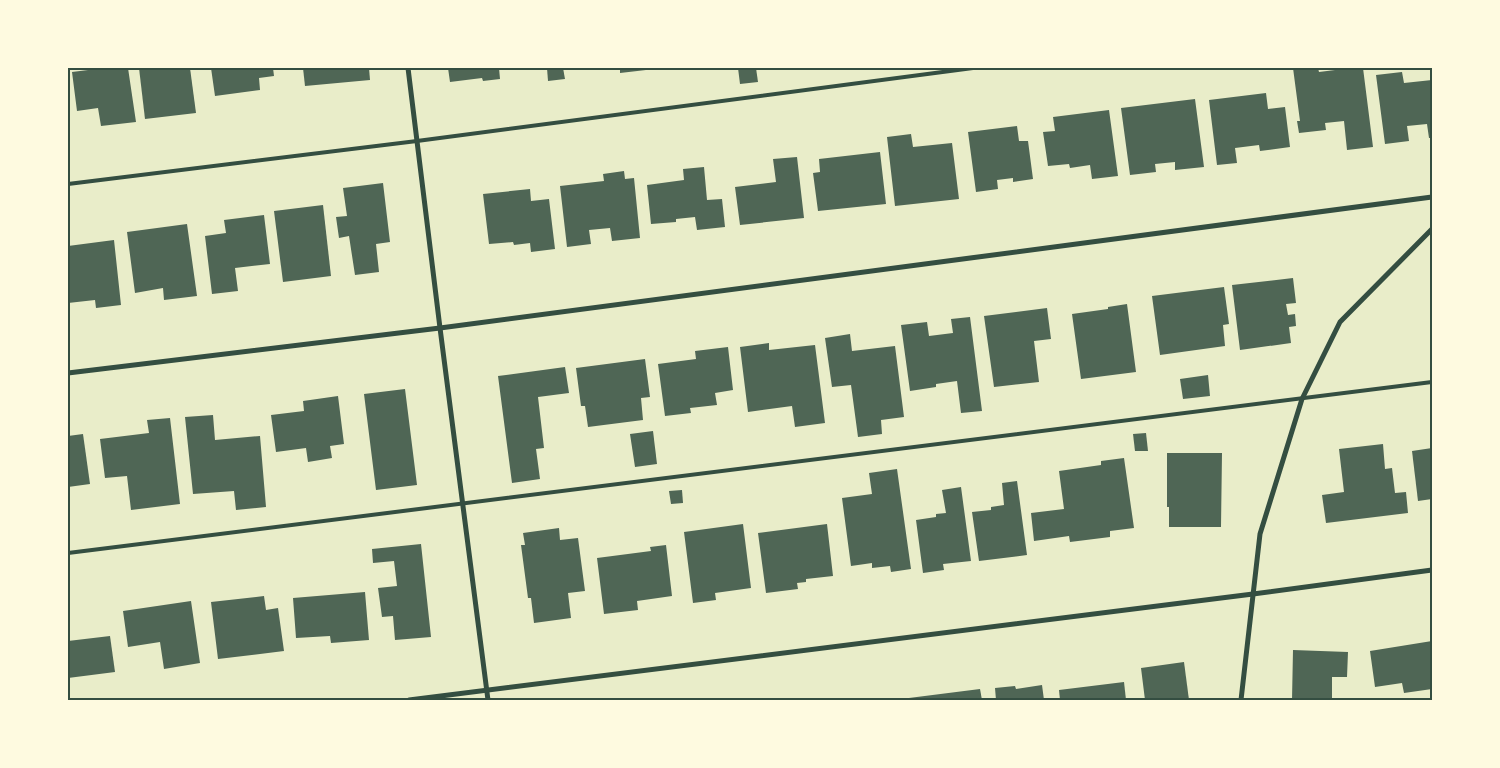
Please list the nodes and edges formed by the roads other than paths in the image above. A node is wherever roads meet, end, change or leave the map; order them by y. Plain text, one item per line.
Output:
1 (408, 68) edge
2 (973, 68) edge
3 (417, 141) junction
4 (68, 184) edge
5 (1432, 197) edge
6 (1432, 229) edge
7 (440, 328) junction
8 (68, 373) edge
9 (1432, 382) edge
10 (1302, 399) junction
11 (463, 504) junction
12 (68, 553) edge
13 (1432, 570) edge
14 (1253, 594) junction
15 (487, 690) junction
16 (409, 700) edge
17 (488, 700) edge
18 (1241, 700) edge

1 - 3 street
2 - 3 lane
3 - 4 lane
3 - 7 street
5 - 7 street
6 - 10 street
7 - 8 street
7 - 11 street
9 - 10 lane
10 - 11 lane
10 - 14 street
11 - 12 lane
11 - 15 street
13 - 14 street
14 - 15 street
14 - 18 street
15 - 16 street
15 - 17 street

